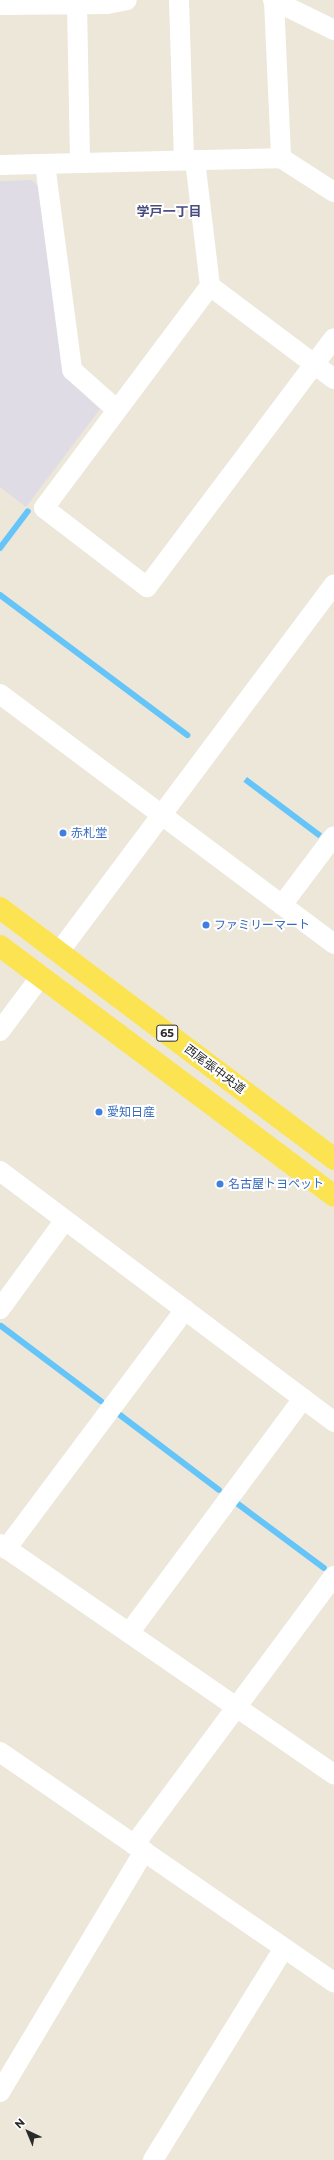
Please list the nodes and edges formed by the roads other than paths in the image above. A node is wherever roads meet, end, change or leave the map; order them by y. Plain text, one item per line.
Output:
1 (127, 0) edge
2 (179, 0) edge
3 (274, 0) edge
4 (77, 4) junction
5 (0, 5) edge
6 (334, 30) edge
7 (281, 158) junction
8 (189, 160) junction
9 (80, 163) junction
10 (45, 164) junction
11 (0, 165) edge
12 (334, 192) edge
13 (210, 286) junction
14 (334, 338) edge
15 (314, 364) junction
16 (334, 379) edge
17 (117, 410) junction
18 (334, 585) edge
19 (0, 694) edge
20 (160, 814) junction
21 (334, 836) edge
22 (282, 905) junction
23 (0, 908) edge
24 (334, 944) edge
25 (0, 946) edge
26 (59, 952) junction
27 (41, 976) junction
28 (0, 1031) edge
29 (334, 1159) edge
30 (0, 1171) edge
31 (334, 1196) edge
32 (65, 1220) junction
33 (0, 1309) edge
34 (185, 1310) junction
35 (303, 1399) junction
36 (334, 1422) edge
37 (3, 1546) edge
38 (334, 1576) edge
39 (128, 1633) junction
40 (237, 1707) junction
41 (0, 1752) edge
42 (334, 1774) edge
43 (139, 1848) junction
44 (284, 1948) junction
45 (334, 1982) edge
46 (0, 2092) edge
47 (153, 2160) edge

1 - 4 street
2 - 8 street
3 - 6 street
3 - 7 street
4 - 5 street
4 - 9 street
7 - 8 street
7 - 12 street
8 - 9 street
8 - 13 street
9 - 10 street
10 - 11 street
10 - 17 street
13 - 15 street
13 - 17 street
14 - 15 street
15 - 16 street
15 - 17 street
18 - 20 street
19 - 20 street
20 - 22 street
20 - 26 street
21 - 22 street
22 - 24 street
23 - 26 main road, 西尾張中央道 / 65
25 - 27 main road, 65
26 - 29 main road, 西尾張中央道 / 65
27 - 28 street
27 - 31 main road, 65
30 - 32 street
32 - 33 street
32 - 34 street
34 - 35 street
34 - 37 street
35 - 36 street
35 - 39 street
37 - 39 street
38 - 40 street
39 - 40 street
40 - 42 street
40 - 43 street
41 - 43 street
43 - 44 street
43 - 46 street
44 - 45 street
44 - 47 street

